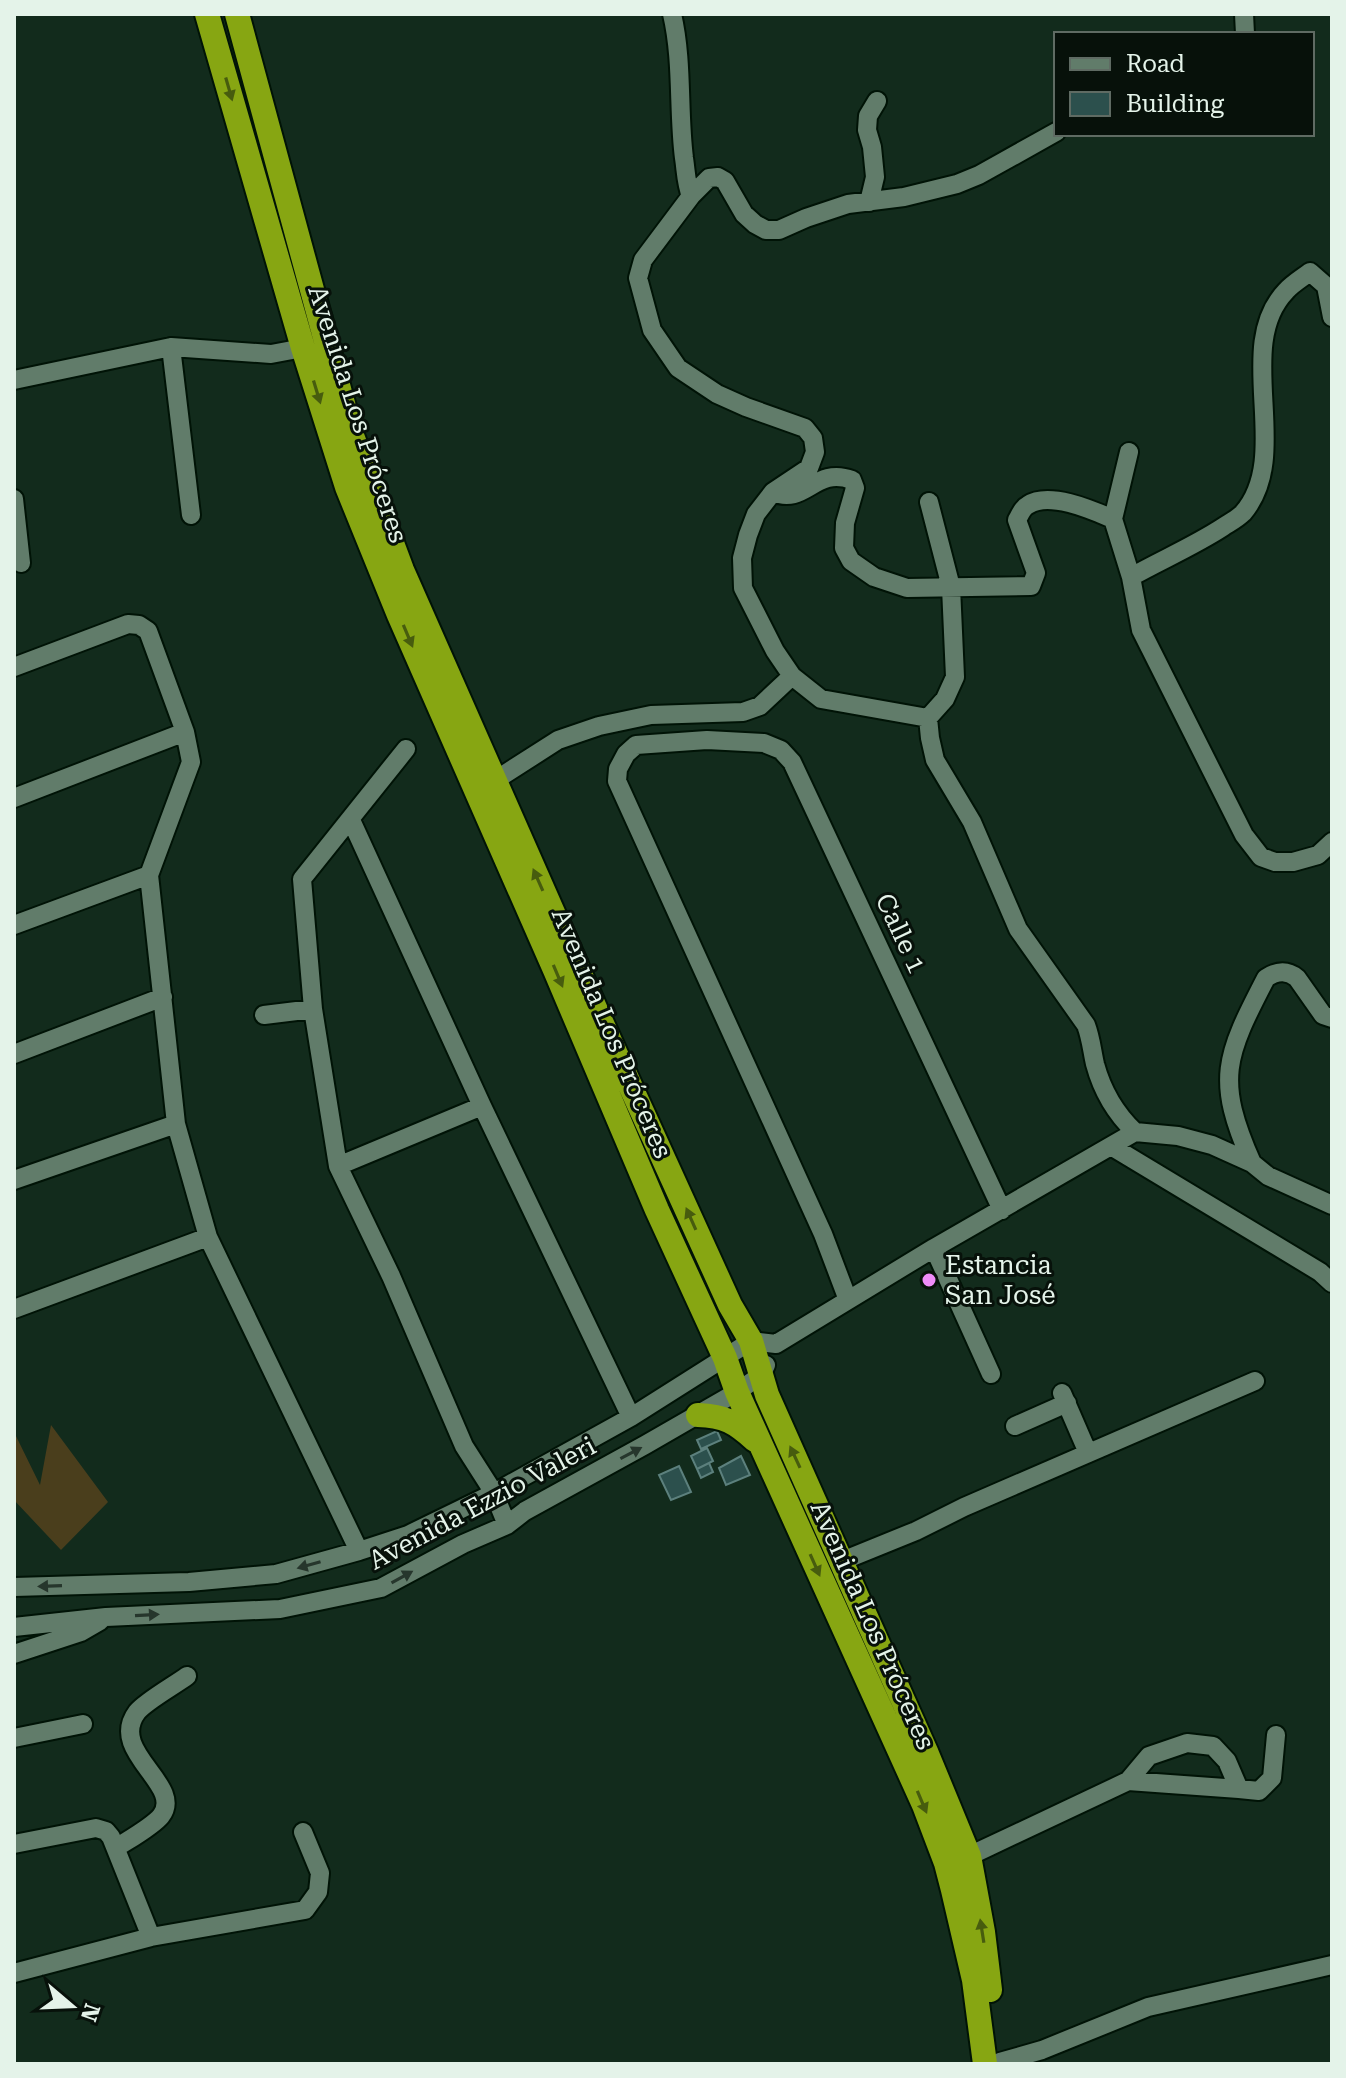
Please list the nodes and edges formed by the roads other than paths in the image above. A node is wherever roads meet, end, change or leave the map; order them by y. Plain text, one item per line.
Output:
1 (207, 14) edge
2 (237, 14) edge
3 (672, 14) edge
4 (877, 101) dead end
5 (1054, 133) edge
6 (691, 196) junction
7 (869, 202) junction
8 (1332, 317) edge
9 (171, 347) junction
10 (303, 348) junction
11 (14, 380) edge
12 (1129, 452) dead end
13 (773, 492) junction
14 (14, 499) edge
15 (929, 502) dead end
16 (191, 515) dead end
17 (1113, 519) junction
18 (21, 563) dead end
19 (1131, 577) junction
20 (951, 587) junction
21 (14, 667) edge
22 (792, 676) junction
23 (928, 718) junction
24 (185, 732) junction
25 (406, 749) dead end
26 (494, 781) junction
27 (14, 798) edge
28 (351, 820) junction
29 (1332, 842) edge
30 (149, 875) junction
31 (14, 925) edge
32 (163, 997) junction
33 (313, 1009) junction
34 (264, 1015) dead end
35 (1332, 1018) edge
36 (14, 1054) edge
37 (482, 1106) junction
38 (176, 1124) junction
39 (1135, 1132) junction
40 (1111, 1146) junction
41 (1252, 1163) junction
42 (338, 1166) junction
43 (14, 1180) edge
44 (1332, 1205) edge
45 (1002, 1210) junction
46 (208, 1237) junction
47 (934, 1248) junction
48 (1332, 1283) edge
49 (848, 1300) junction
50 (14, 1309) edge
51 (751, 1341) junction
52 (776, 1344) junction
53 (725, 1358) junction
54 (991, 1374) dead end
55 (761, 1375) junction
56 (1255, 1381) dead end
57 (737, 1392) junction
58 (698, 1415) junction
59 (631, 1417) junction
60 (1015, 1426) dead end
61 (762, 1446) junction
62 (1088, 1453) junction
63 (494, 1493) junction
64 (507, 1525) junction
65 (359, 1551) junction
66 (842, 1561) junction
67 (14, 1587) edge
68 (106, 1617) junction
69 (14, 1627) edge
70 (14, 1654) edge
71 (187, 1676) dead end
72 (83, 1724) dead end
73 (1276, 1735) dead end
74 (14, 1738) edge
75 (1128, 1781) junction
76 (1239, 1789) junction
77 (303, 1832) dead end
78 (14, 1844) edge
79 (116, 1848) junction
80 (969, 1856) junction
81 (151, 1937) junction
82 (1332, 1965) edge
83 (14, 1973) edge
84 (995, 2063) edge

1 -> 10 highway, Avenida Los Próceres
2 - 26 highway, Avenida Los Próceres
3 - 6 street
4 - 7 street
5 - 7 street
6 - 7 street
6 - 13 street
8 - 19 street
9 - 10 street
9 - 11 street
9 - 16 street
10 -> 53 highway, Avenida Los Próceres
12 - 17 street
13 - 20 street
13 - 22 street
14 - 18 street
15 - 20 street
17 - 19 street
17 - 20 street
19 - 29 street
20 - 23 street
21 - 24 street
22 - 23 street
22 - 26 street
23 - 39 street
24 - 27 street
24 - 30 street
25 - 28 street
51 -> 26 highway, Avenida Los Próceres
28 - 33 street
28 - 37 street
30 - 31 street
30 - 32 street
32 - 36 street
32 - 38 street
33 - 34 street
33 - 42 street
35 - 41 street
37 - 42 street
37 - 59 street
38 - 43 street
38 - 46 street
39 - 40 street
39 - 41 street
40 - 45 street
40 - 48 street
41 - 44 street
42 - 63 street
45 - 47 street
45 - 49 street, Calle 1
46 - 50 street
46 - 65 street
47 - 49 street
47 - 54 street
49 - 52 street
51 - 52 street
51 - 53 street, Avenida Ezzio Valeri
51 - 55 highway, Avenida Los Próceres
52 - 55 street
53 - 57 highway, Avenida Los Próceres
53 - 59 street, Avenida Ezzio Valeri
55 - 57 street, Avenida Ezzio Valeri
66 -> 55 highway, Avenida Los Próceres
56 - 62 street
57 - 58 street, Avenida Ezzio Valeri
57 - 61 highway, Avenida Los Próceres
58 - 61 highway
64 -> 58 street, Avenida Ezzio Valeri
59 - 63 street, Avenida Ezzio Valeri
60 - 62 street
61 -> 84 highway, Avenida Los Próceres
62 - 66 street
63 - 64 street
63 - 65 street, Avenida Ezzio Valeri
68 -> 64 street, Avenida Ezzio Valeri
65 -> 67 street, Avenida Ezzio Valeri
66 - 80 highway, Avenida Los Próceres
68 - 69 street, Avenida Ezzio Valeri
68 - 70 street
71 - 79 street
72 - 74 street
73 - 76 street
75 - 76 street
75 - 76 street
75 - 80 street
77 - 81 street
78 - 79 street
79 - 81 street
84 -> 80 highway, Avenida Los Próceres
81 - 83 street
82 - 84 street

